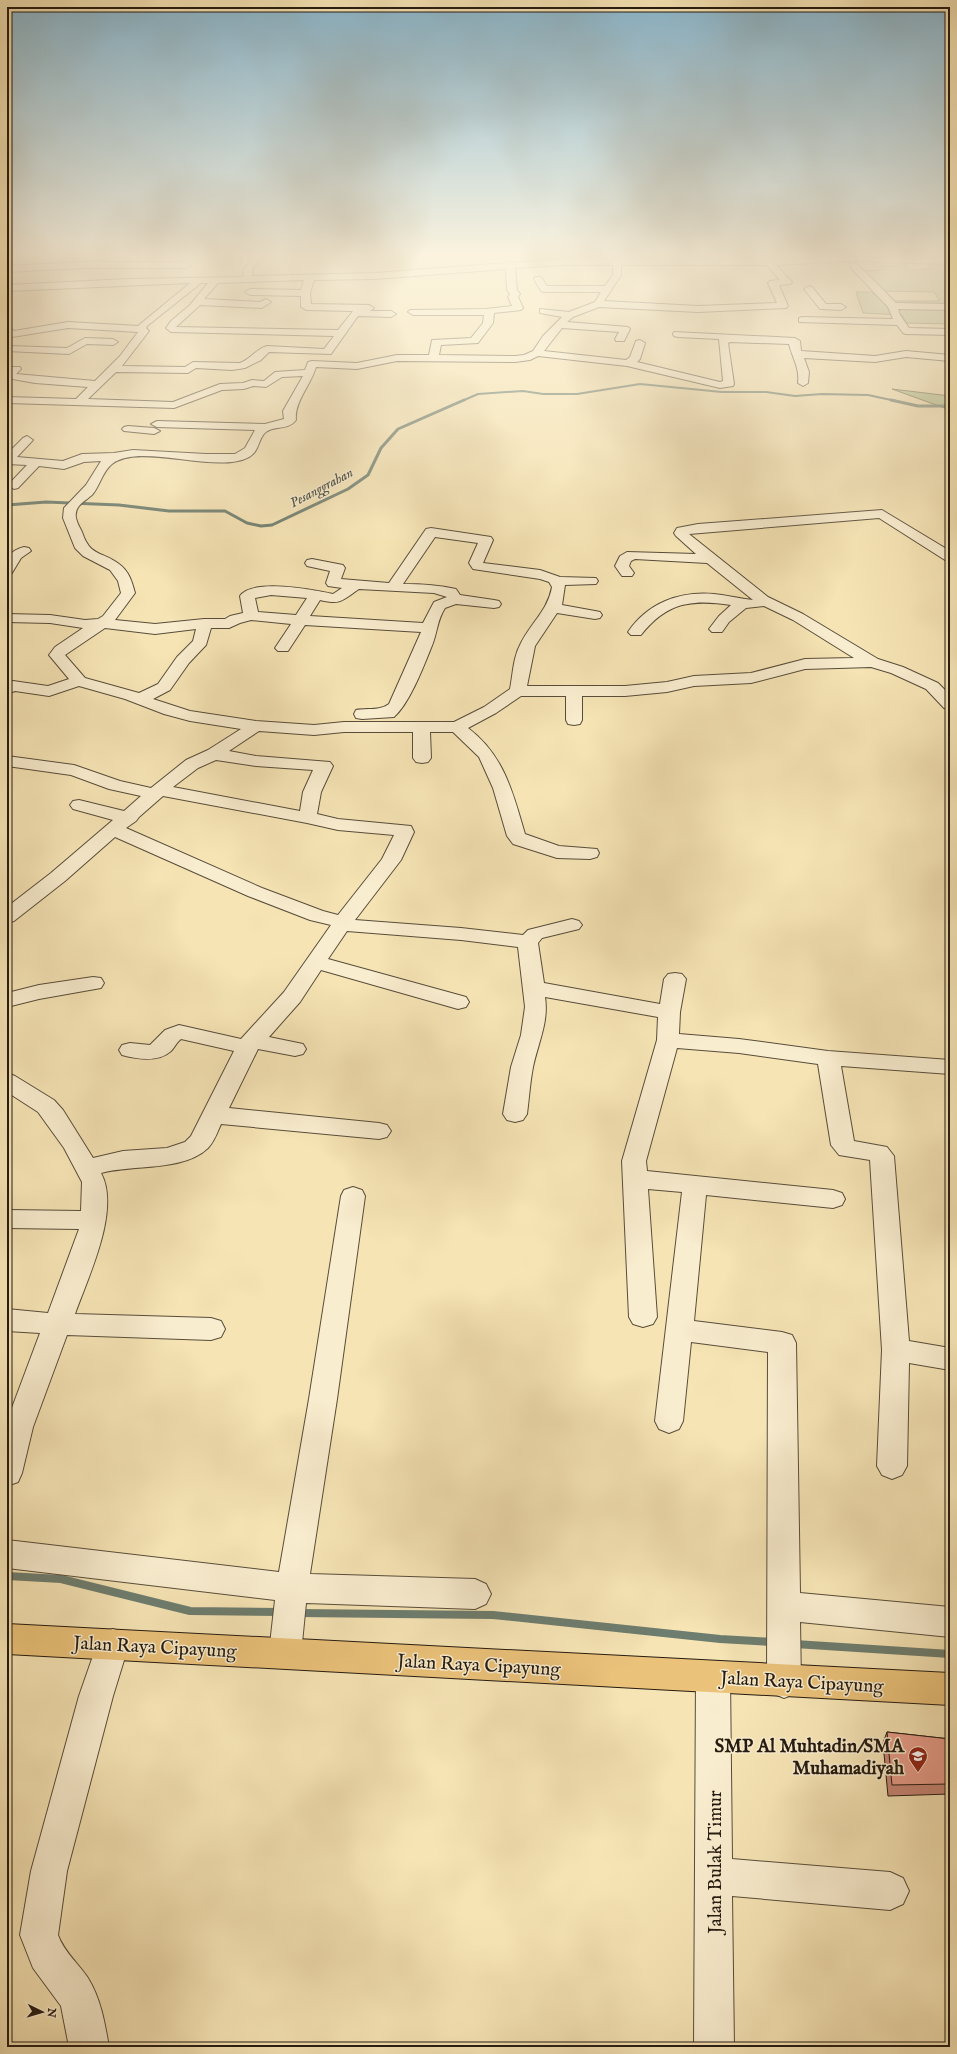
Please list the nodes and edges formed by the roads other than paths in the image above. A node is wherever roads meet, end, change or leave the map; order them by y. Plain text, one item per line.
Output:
1 (128, 353) edge
2 (263, 353) edge
3 (435, 353) edge
4 (537, 353) joint
5 (637, 353) edge
6 (725, 353) edge
7 (796, 354) joint
8 (124, 358) junction
9 (138, 358) dead end
10 (434, 358) junction
11 (950, 358) edge
12 (159, 359) dead end
13 (628, 363) junction
14 (153, 368) junction
15 (16, 369) dead end
16 (117, 369) dead end
17 (48, 370) dead end
18 (308, 373) junction
19 (215, 377) dead end
20 (274, 377) junction
21 (193, 378) dead end
22 (35, 380) junction
23 (116, 381) dead end
24 (98, 382) junction
25 (175, 382) dead end
26 (803, 383) dead end
27 (7, 400) edge
28 (79, 402) junction
29 (174, 405) junction
30 (266, 427) junction
31 (156, 428) junction
32 (128, 429) dead end
33 (28, 440) dead end
34 (133, 454) junction
35 (114, 457) junction
36 (7, 460) edge
37 (37, 462) junction
38 (14, 485) dead end
39 (24, 551) dead end
40 (950, 557) edge
41 (712, 559) junction
42 (312, 563) dead end
43 (7, 570) edge
44 (627, 573) dead end
45 (591, 581) dead end
46 (556, 582) junction
47 (354, 586) junction
48 (393, 588) junction
49 (316, 595) junction
50 (455, 599) junction
51 (763, 600) junction
52 (743, 603) junction
53 (494, 604) dead end
54 (554, 608) junction
55 (595, 615) dead end
56 (251, 616) junction
57 (7, 618) edge
58 (300, 619) junction
59 (103, 623) junction
60 (204, 623) junction
61 (430, 628) junction
62 (717, 629) dead end
63 (636, 632) dead end
64 (283, 648) dead end
65 (872, 662) junction
66 (79, 681) junction
67 (950, 684) edge
68 (932, 686) junction
69 (9, 687) edge
70 (518, 691) junction
71 (574, 691) junction
72 (141, 699) junction
73 (950, 706) edge
74 (574, 720) dead end
75 (256, 726) junction
76 (344, 727) junction
77 (421, 727) junction
78 (457, 727) junction
79 (214, 754) junction
80 (422, 758) dead end
81 (7, 761) edge
82 (158, 792) junction
83 (79, 805) dead end
84 (130, 817) junction
85 (310, 818) junction
86 (113, 828) junction
87 (590, 853) dead end
88 (7, 917) edge
89 (342, 923) junction
90 (572, 925) dead end
91 (528, 942) junction
92 (316, 962) junction
93 (676, 979) dead end
94 (93, 983) dead end
95 (534, 988) junction
96 (7, 1000) edge
97 (458, 1002) dead end
98 (669, 1012) junction
99 (668, 1040) junction
100 (249, 1044) junction
101 (295, 1049) dead end
102 (130, 1050) dead end
103 (828, 1058) junction
104 (950, 1067) edge
105 (7, 1081) edge
106 (515, 1114) dead end
107 (214, 1115) junction
108 (379, 1131) dead end
109 (86, 1168) junction
110 (636, 1179) junction
111 (695, 1185) junction
112 (353, 1196) dead end
113 (833, 1199) dead end
114 (7, 1219) edge
115 (94, 1220) junction
116 (643, 1317) dead end
117 (7, 1320) edge
118 (58, 1324) junction
119 (211, 1330) dead end
120 (680, 1330) junction
121 (896, 1350) junction
122 (950, 1359) edge
123 (669, 1421) dead end
124 (892, 1466) dead end
125 (7, 1473) edge
126 (7, 1554) edge
127 (475, 1594) dead end
128 (291, 1595) junction
129 (783, 1615) junction
130 (950, 1622) edge
131 (7, 1639) edge
132 (286, 1643) junction
133 (113, 1644) junction
134 (784, 1674) junction
135 (713, 1677) junction
136 (950, 1689) edge
137 (715, 1876) junction
138 (890, 1891) dead end
139 (89, 2047) edge
140 (714, 2047) edge

1 - 8 street
2 - 14 street
3 - 10 street
4 - 10 street
4 - 13 street
5 - 13 street
6 - 13 street
7 - 11 street
7 - 26 street
8 - 9 street
8 - 24 street
10 - 18 street
12 - 14 street
14 - 16 street
15 - 22 street
17 - 22 street
18 - 20 street
18 - 30 street
19 - 20 street
20 - 29 street
21 - 25 street
22 - 24 street
23 - 24 street
24 - 28 street
27 - 28 street
28 - 29 street
29 - 31 street
30 - 31 street
30 - 34 street
31 - 32 street
31 - 34 street
33 - 36 street
34 - 35 street
35 - 37 street
35 - 59 street
36 - 37 street
37 - 38 street
39 - 43 street
40 - 41 street
41 - 44 street
41 - 51 street
42 - 47 street
45 - 46 street
46 - 48 street
46 - 54 street
47 - 48 street
47 - 49 street
48 - 50 street
49 - 56 street
49 - 58 street
50 - 53 street
50 - 61 street
51 - 52 street
51 - 65 street
52 - 62 street
52 - 63 street
54 - 55 street
54 - 70 street
56 - 58 street
56 - 60 street
57 - 59 street
58 - 61 street
58 - 64 street
59 - 60 street
59 - 66 street
60 - 72 street
61 - 76 street
65 - 68 street
65 - 71 street
66 - 69 street
66 - 72 street
67 - 68 street
68 - 73 street
70 - 71 street
70 - 78 street
71 - 74 street
72 - 75 street
75 - 76 street
75 - 79 street
76 - 77 street
77 - 78 street
77 - 80 street
78 - 87 street
79 - 82 street
79 - 85 street
81 - 82 street
82 - 84 street
82 - 85 street
83 - 84 street
84 - 86 street
85 - 89 street
86 - 88 street
86 - 89 street
89 - 91 street
89 - 92 street
90 - 91 street
91 - 95 street
92 - 97 street
92 - 100 street
93 - 98 street
94 - 96 street
95 - 98 street
95 - 106 street
98 - 99 street
99 - 103 street
99 - 110 street
100 - 101 street
100 - 102 street
100 - 107 street
103 - 104 street
103 - 121 street
105 - 109 street
107 - 108 street
107 - 109 street
109 - 115 street
110 - 111 street
110 - 116 street
111 - 113 street
111 - 120 street
112 - 128 street
114 - 115 street
115 - 118 street
117 - 118 street
118 - 119 street
118 - 125 street
120 - 123 street
120 - 129 street
121 - 122 street
121 - 124 street
126 - 128 street
127 - 128 street
128 - 132 street
129 - 130 street
129 - 134 street
131 - 133 main road, Jalan Raya Cipayung
132 - 133 main road, Jalan Raya Cipayung
132 - 135 main road, Jalan Raya Cipayung
133 - 139 street
134 - 135 main road, Jalan Raya Cipayung
134 - 136 main road, Jalan Raya Cipayung
135 - 137 street, Jalan Bulak Timur
137 - 138 street
137 - 140 street, Jalan Bulak Timur

